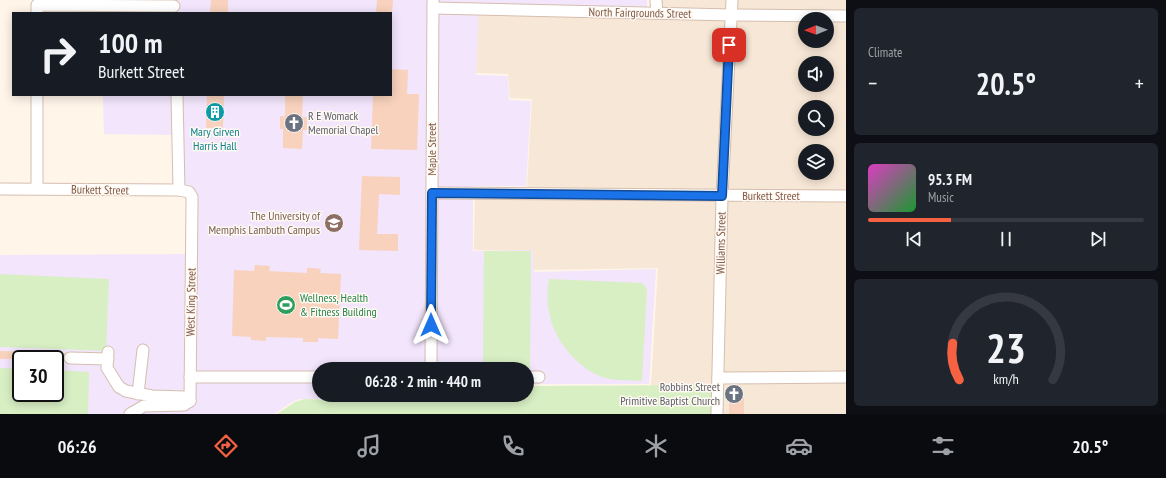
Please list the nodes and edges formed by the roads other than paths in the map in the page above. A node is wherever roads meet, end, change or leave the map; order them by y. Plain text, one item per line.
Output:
1 (656, 0) edge
2 (732, 0) edge
3 (433, 4) edge
4 (521, 5) edge
5 (174, 6) edge
6 (37, 9) edge
7 (657, 13) junction
8 (731, 15) junction
9 (846, 16) edge
10 (37, 96) edge
11 (177, 96) edge
12 (0, 189) edge
13 (38, 189) junction
14 (179, 190) junction
15 (432, 193) junction
16 (722, 196) junction
17 (846, 196) edge
18 (143, 350) dead end
19 (70, 358) dead end
20 (431, 362) edge
21 (190, 377) junction
22 (312, 377) edge
23 (534, 377) edge
24 (539, 377) dead end
25 (846, 377) edge
26 (718, 378) junction
27 (138, 394) junction
28 (154, 401) junction
29 (130, 414) edge
30 (717, 414) edge

1 - 7 street
2 - 8 street, Williams Street
3 - 4 street, North Fairgrounds Street
3 - 15 street, Maple Street
4 - 7 street, North Fairgrounds Street
5 - 6 street
7 - 8 street, North Fairgrounds Street
8 - 9 street, North Fairgrounds Street
8 - 16 street, Williams Street
10 - 13 street
11 - 14 street
12 - 13 street, Burkett Street
13 - 14 street, Burkett Street
14 - 21 street, West King Street
15 - 16 street, Burkett Street
15 - 20 street, Maple Street
16 - 17 street, Burkett Street
16 - 26 street, Williams Street
18 - 27 street
19 - 27 street
21 - 22 street
21 - 28 street, West King Street
23 - 24 street
25 - 26 street
26 - 30 street, Williams Street
27 - 28 street
28 - 29 street

